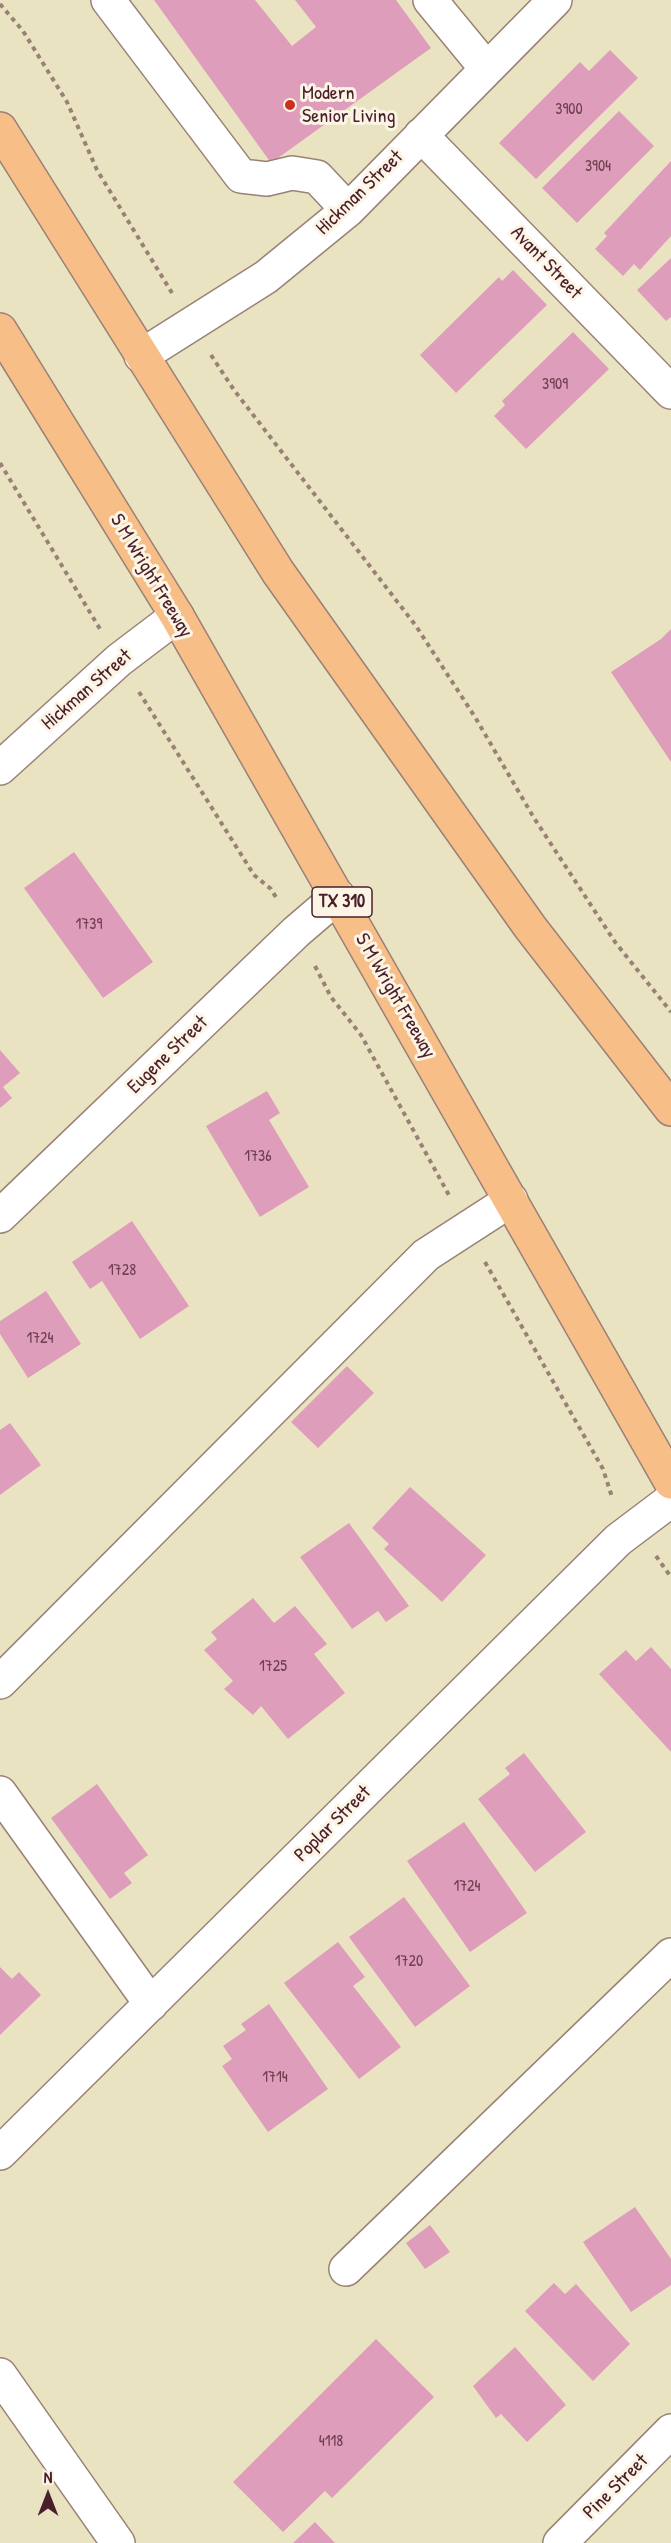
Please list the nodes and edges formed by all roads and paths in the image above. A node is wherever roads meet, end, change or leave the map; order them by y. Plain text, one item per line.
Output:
1 (108, 0) edge
2 (430, 0) edge
3 (555, 0) edge
4 (0, 4) edge
5 (486, 68) junction
6 (0, 129) edge
7 (421, 135) junction
8 (348, 210) junction
9 (190, 325) junction
10 (0, 330) edge
11 (141, 356) junction
12 (671, 392) edge
13 (0, 463) edge
14 (177, 616) junction
15 (119, 660) junction
16 (0, 768) edge
17 (338, 896) junction
18 (296, 932) junction
19 (671, 1012) edge
20 (668, 1098) edge
21 (511, 1200) junction
22 (0, 1216) edge
23 (466, 1227) junction
24 (671, 1482) edge
25 (671, 1500) edge
26 (634, 1526) junction
27 (671, 1577) edge
28 (0, 1682) edge
29 (0, 1793) edge
30 (671, 1955) edge
31 (152, 2004) junction
32 (0, 2152) edge
33 (346, 2269) dead end
34 (0, 2375) edge
35 (671, 2431) edge
36 (118, 2543) edge
37 (560, 2543) edge

1 - 8 street
2 - 5 street
3 - 5 street, Hickman Street
4 - 9 path
5 - 7 street, Hickman Street
6 - 11 main road
7 - 8 street, Hickman Street
7 - 12 street, Avant Street
8 - 9 street, Hickman Street
9 - 11 street, Hickman Street
9 - 19 path
10 - 14 main road, S M Wright Freeway / TX 310
11 - 20 main road
13 - 15 path
14 - 15 street, Hickman Street
14 - 17 main road, S M Wright Freeway / TX 310
15 - 16 street, Hickman Street
15 - 18 path
17 - 18 street, Eugene Street
17 - 21 main road, S M Wright Freeway / TX 310
18 - 22 street, Eugene Street
18 - 23 path
21 - 23 street
21 - 24 main road, S M Wright Freeway / TX 310
23 - 26 path
23 - 28 street
25 - 26 street, Poplar Street
26 - 27 path
26 - 31 street, Poplar Street
29 - 31 street
30 - 33 street
31 - 32 street, Poplar Street
34 - 36 street
35 - 37 street, Pine Street

